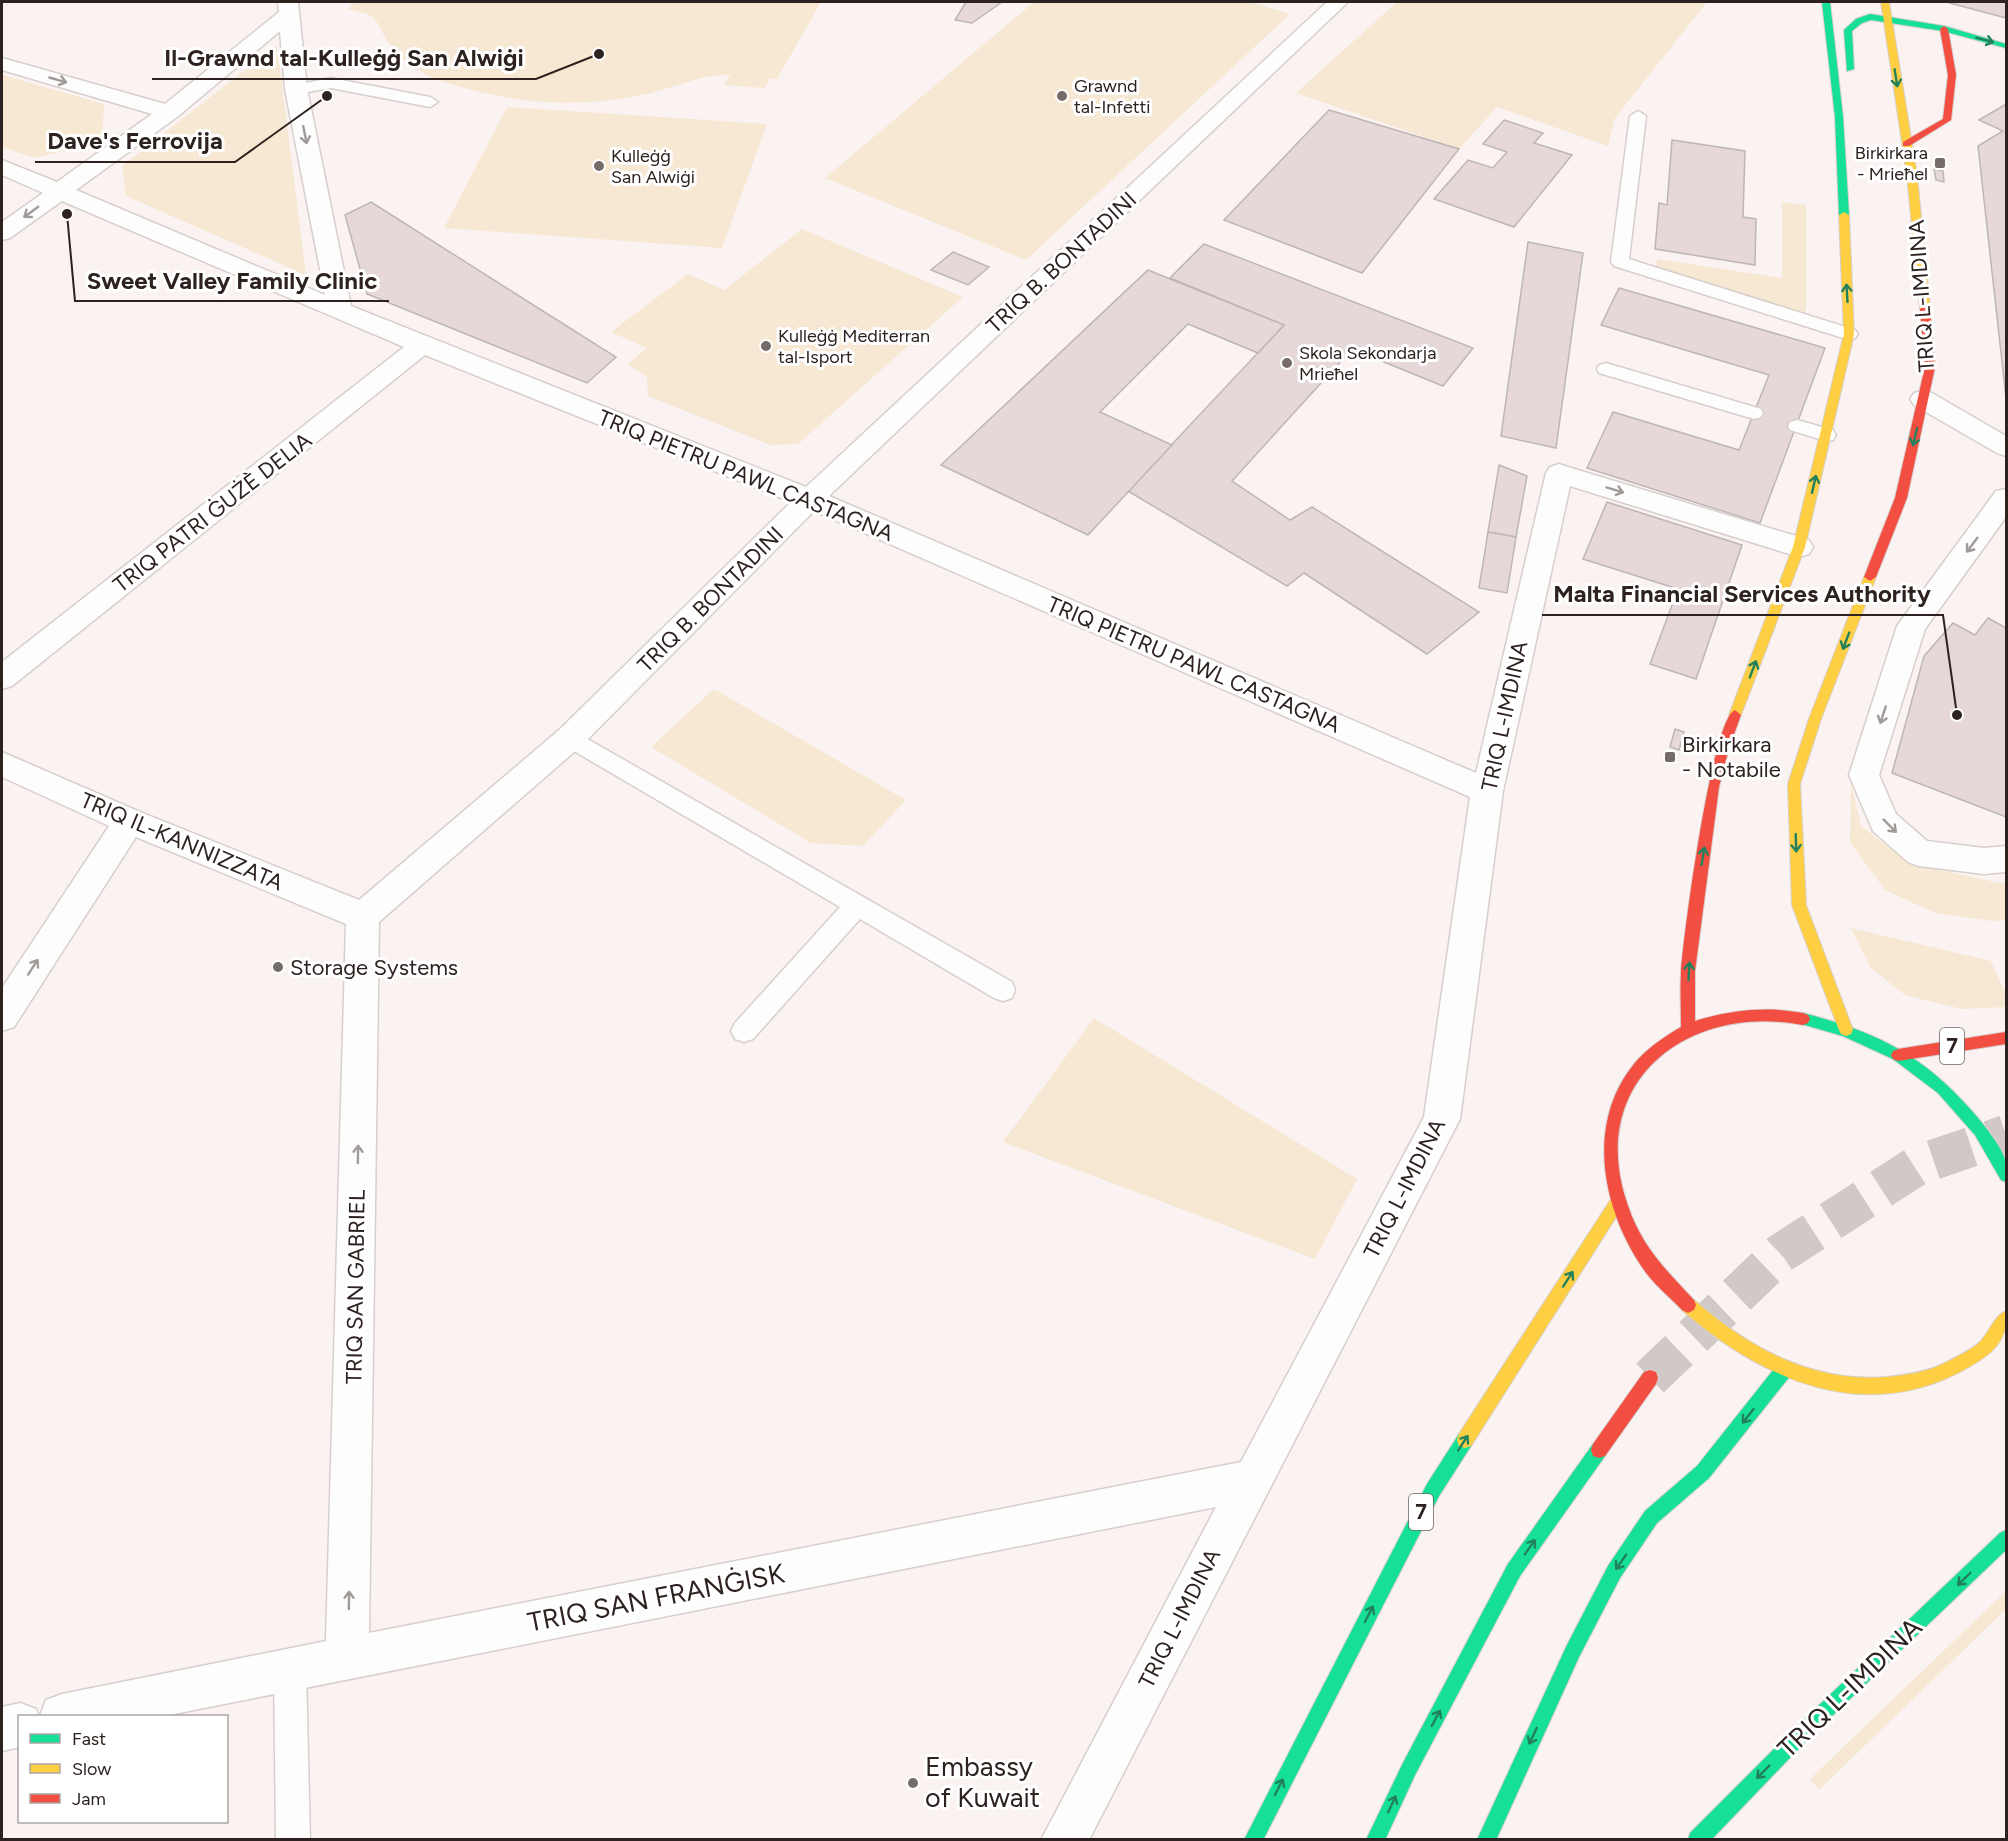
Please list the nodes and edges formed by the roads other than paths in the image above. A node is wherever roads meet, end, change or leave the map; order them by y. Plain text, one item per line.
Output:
1 (1306, 2) edge
2 (1826, 2) edge
3 (1885, 2) edge
4 (1334, 5) edge
5 (288, 8) edge
6 (1887, 20) junction
7 (1944, 29) junction
8 (2007, 46) edge
9 (2, 64) edge
10 (296, 89) junction
11 (430, 102) dead end
12 (169, 112) junction
13 (1638, 116) dead end
14 (1839, 117) junction
15 (1906, 144) junction
16 (2, 167) edge
17 (61, 190) junction
18 (2, 233) edge
19 (340, 310) junction
20 (1849, 334) junction
21 (422, 345) junction
22 (1606, 369) dead end
23 (1923, 399) junction
24 (1754, 413) dead end
25 (1797, 426) dead end
26 (1826, 435) junction
27 (2007, 447) edge
28 (2007, 498) edge
29 (810, 499) junction
30 (1799, 547) junction
31 (2, 678) edge
32 (570, 738) junction
33 (2, 764) edge
34 (1487, 791) junction
35 (129, 821) junction
36 (2007, 859) edge
37 (857, 905) junction
38 (363, 916) junction
39 (1003, 990) dead end
40 (2, 1016) edge
41 (1688, 1028) junction
42 (1846, 1030) junction
43 (744, 1031) dead end
44 (2007, 1038) edge
45 (1898, 1055) junction
46 (2007, 1175) edge
47 (1618, 1201) junction
48 (2007, 1319) edge
49 (1784, 1370) junction
50 (1650, 1378) tunnel mouth
51 (1251, 1480) junction
52 (2007, 1539) edge
53 (347, 1659) junction
54 (290, 1668) junction
55 (67, 1715) edge
56 (18, 1725) edge
57 (2, 1729) edge
58 (293, 1839) edge
59 (1064, 1839) edge
60 (1253, 1839) edge
61 (1376, 1839) edge
62 (1486, 1839) edge
63 (1697, 1839) edge

1 - 4 street
2 - 14 main road
3 - 6 main road, TRIQ L-IMDINA
4 - 29 street, TRIQ B. BONTADINI
5 - 10 street
5 - 12 street
6 - 7 main road
6 - 14 main road
6 -> 15 main road, TRIQ L-IMDINA
7 -> 8 main road
7 - 15 main road
9 -> 12 street
10 - 11 lane
10 -> 19 street
12 - 17 street
13 - 20 lane
20 -> 14 main road
15 - 23 main road, TRIQ L-IMDINA
16 - 17 street, TRIQ PIETRU PAWL CASTAGNA
17 -> 18 street
17 - 19 street, TRIQ PIETRU PAWL CASTAGNA
19 - 21 street, TRIQ PIETRU PAWL CASTAGNA
20 - 26 main road
21 - 29 street, TRIQ PIETRU PAWL CASTAGNA
21 - 31 street, TRIQ PATRI ĠUŻÈ DELIA
22 - 24 lane
23 - 27 street
23 -> 42 main road, TRIQ L-IMDINA
25 - 26 lane
30 -> 26 main road
28 -> 36 street
29 - 32 street, TRIQ B. BONTADINI
29 - 34 street, TRIQ PIETRU PAWL CASTAGNA
34 -> 30 street, TRIQ L-IMDINA
41 -> 30 main road
32 - 37 lane
32 - 38 street, TRIQ B. BONTADINI
33 - 35 street, TRIQ IL-KANNIZZATA
34 - 51 street, TRIQ L-IMDINA
35 - 38 street, TRIQ IL-KANNIZZATA
40 -> 35 street
37 - 39 lane
37 - 43 lane
53 -> 38 street, TRIQ SAN GABRIEL
41 - 42 main road
41 - 47 main road
42 - 45 main road
44 - 45 main road, 7
45 - 46 main road
47 - 49 main road
60 -> 47 main road, 7
48 - 49 main road
49 -> 62 main road
61 -> 50 main road
51 - 53 street, TRIQ SAN FRANĠISK
51 - 59 street, TRIQ L-IMDINA
52 -> 63 main road, TRIQ L-IMDINA
53 - 54 street, TRIQ SAN FRANĠISK
54 - 55 street, TRIQ SAN FRANĠISK
54 - 58 lane
56 - 57 street

